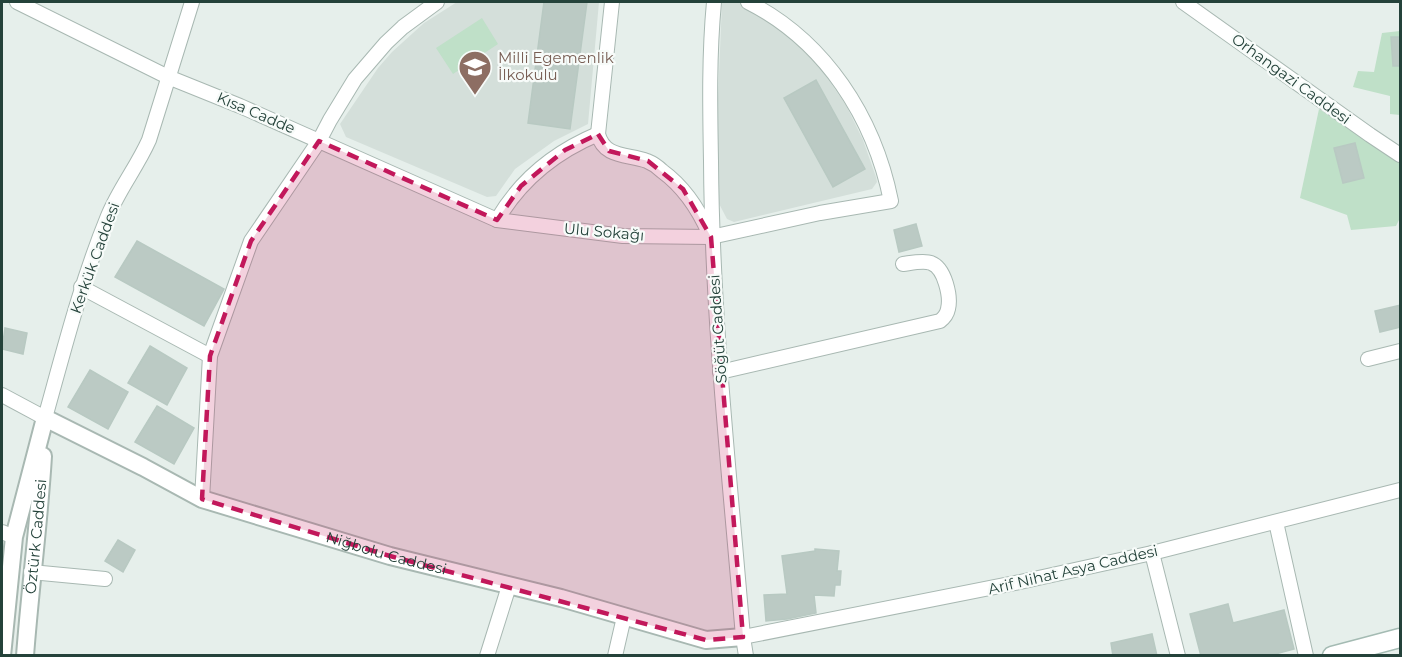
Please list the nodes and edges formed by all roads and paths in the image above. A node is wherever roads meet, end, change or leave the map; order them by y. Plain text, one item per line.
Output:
1 (17, 2) edge
2 (192, 2) edge
3 (437, 2) edge
4 (612, 2) edge
5 (714, 2) edge
6 (748, 2) edge
7 (1183, 2) edge
8 (168, 77) junction
9 (598, 134) junction
10 (319, 141) junction
11 (1401, 155) edge
12 (497, 220) junction
13 (711, 237) junction
14 (903, 264) dead end
15 (81, 287) junction
16 (1401, 351) edge
17 (210, 356) junction
18 (1368, 359) dead end
19 (720, 372) junction
20 (2, 395) edge
21 (45, 418) junction
22 (1401, 490) edge
23 (202, 499) junction
24 (1276, 522) junction
25 (8, 535) edge
26 (1152, 553) junction
27 (31, 572) junction
28 (105, 579) dead end
29 (509, 586) junction
30 (624, 617) junction
31 (743, 637) junction
32 (1401, 638) edge
33 (2, 656) edge
34 (25, 656) edge
35 (487, 656) edge
36 (615, 656) edge
37 (746, 656) edge
38 (1178, 656) edge
39 (1306, 656) edge
40 (1332, 656) edge

1 - 8 street, Kısa Cadde
2 - 8 street, Kerkük Caddesi
3 - 10 street
4 - 9 street
5 - 13 street, Söğüt Caddesi
6 - 13 street
7 - 11 street, Orhangazi Caddesi
8 - 10 street, Kısa Cadde
8 - 15 street, Kerkük Caddesi
9 - 12 street
9 - 13 street
10 - 12 street, Kısa Cadde
10 - 17 street
12 - 13 street, Ulu Sokağı
13 - 19 street, Söğüt Caddesi
14 - 19 street
15 - 17 street
15 - 21 street, Kerkük Caddesi
16 - 18 street
17 - 23 street
19 - 31 street, Söğüt Caddesi
20 - 21 street
21 - 23 street, Niğbolu Caddesi
21 - 25 street, Öztürk Caddesi
21 - 27 street, Öztürk Caddesi
22 - 24 street, Arif Nihat Asya Caddesi
23 - 29 street, Niğbolu Caddesi
24 - 26 street, Arif Nihat Asya Caddesi
24 - 39 street
25 - 33 street, Öztürk Caddesi
26 - 31 street, Arif Nihat Asya Caddesi
26 - 38 street
27 - 28 street
27 - 34 street, Öztürk Caddesi
29 - 30 street, Niğbolu Caddesi
29 - 35 street
30 - 31 street, Niğbolu Caddesi
30 - 36 street
31 - 37 street, Söğüt Caddesi
32 - 40 main road

